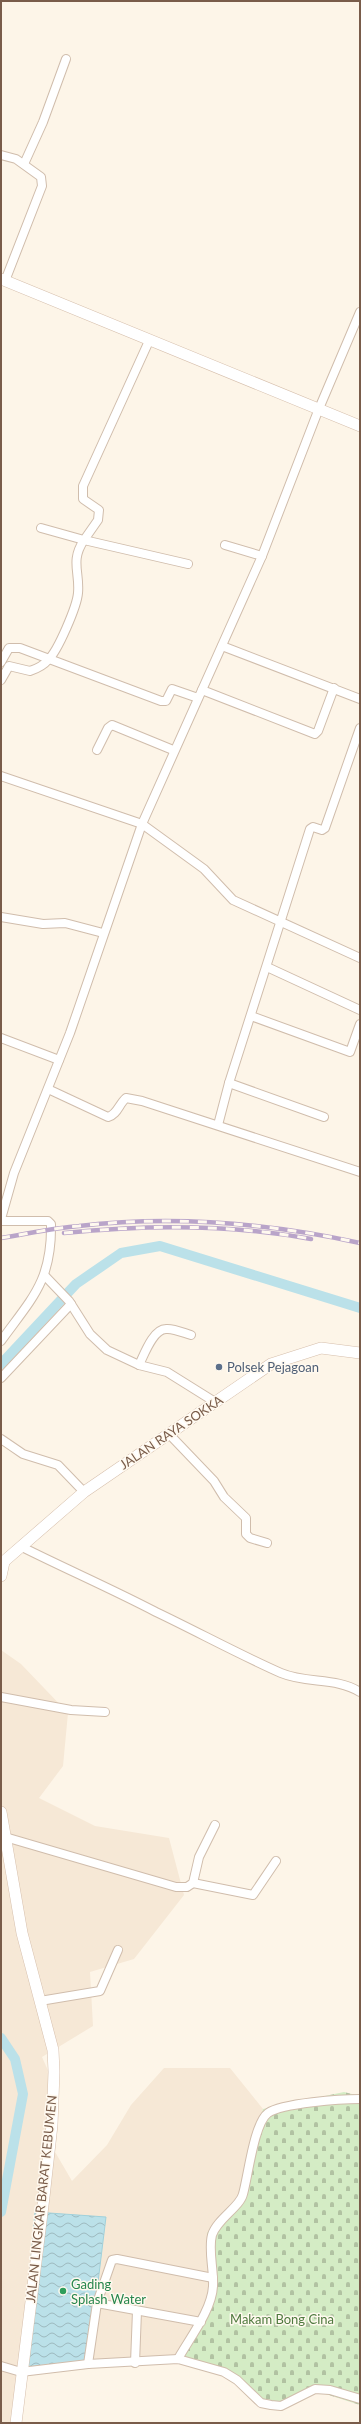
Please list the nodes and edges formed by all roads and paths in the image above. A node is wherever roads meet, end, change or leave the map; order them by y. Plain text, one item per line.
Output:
1 (66, 59) dead end
2 (1, 155) edge
3 (24, 164) junction
4 (3, 280) edge
5 (360, 312) edge
6 (149, 341) junction
7 (318, 411) junction
8 (360, 426) edge
9 (41, 528) dead end
10 (84, 540) junction
11 (225, 544) dead end
12 (262, 556) junction
13 (188, 564) dead end
14 (222, 646) junction
15 (50, 659) junction
16 (1, 662) edge
17 (1, 680) edge
18 (334, 688) junction
19 (202, 690) junction
20 (198, 698) junction
21 (360, 699) edge
22 (360, 728) edge
23 (97, 750) dead end
24 (173, 750) junction
25 (1, 776) edge
26 (142, 824) junction
27 (1, 917) edge
28 (281, 922) junction
29 (103, 933) junction
30 (360, 958) edge
31 (267, 967) junction
32 (360, 1010) edge
33 (251, 1016) junction
34 (360, 1024) edge
35 (1, 1038) edge
36 (59, 1060) junction
37 (230, 1083) junction
38 (48, 1089) junction
39 (324, 1117) dead end
40 (218, 1125) junction
41 (360, 1172) edge
42 (1, 1220) edge
43 (45, 1276) junction
44 (70, 1303) junction
45 (191, 1335) dead end
46 (1, 1341) edge
47 (360, 1353) edge
48 (139, 1365) junction
49 (1, 1378) edge
50 (215, 1402) junction
51 (169, 1434) junction
52 (1, 1439) edge
53 (84, 1492) junction
54 (267, 1543) dead end
55 (22, 1548) junction
56 (2, 1563) edge
57 (1, 1576) edge
58 (360, 1692) edge
59 (1, 1697) edge
60 (105, 1712) dead end
61 (1, 1812) edge
62 (215, 1824) dead end
63 (5, 1837) junction
64 (276, 1861) dead end
65 (193, 1883) junction
66 (118, 1950) dead end
67 (40, 2001) junction
68 (360, 2099) edge
69 (213, 2278) junction
70 (97, 2303) junction
71 (138, 2311) junction
72 (201, 2322) junction
73 (178, 2359) junction
74 (135, 2363) junction
75 (88, 2364) junction
76 (1, 2366) edge
77 (21, 2372) junction
78 (360, 2400) edge
79 (16, 2423) edge

1 - 3 street
2 - 3 street
3 - 4 street
4 - 6 main road
5 - 7 street
6 - 7 main road
6 - 10 street
7 - 8 main road
7 - 12 street
9 - 10 street
10 - 13 street
10 - 15 street
11 - 12 street
12 - 14 street
14 - 18 street
14 - 19 street
15 - 16 street
15 - 17 street
15 - 20 street
18 - 19 street
18 - 21 street
19 - 20 street
20 - 24 street
22 - 28 street
23 - 24 street
24 - 26 street
25 - 26 street
26 - 28 street
26 - 29 street
27 - 29 street
28 - 30 street
28 - 31 street
29 - 36 street
31 - 32 street
31 - 33 street
33 - 34 street
33 - 37 street
35 - 36 street
36 - 38 street
37 - 39 street
37 - 40 street
38 - 40 street
38 - 42 street
40 - 41 street
42 - 43 street
43 - 44 street
43 - 46 street
44 - 48 street
44 - 49 street
45 - 48 street
47 - 50 main road, JALAN RAYA SOKKA
48 - 50 street
50 - 51 main road, JALAN RAYA SOKKA
51 - 53 main road, JALAN RAYA SOKKA
51 - 54 street
52 - 53 street
53 - 55 main road, JALAN RAYA SOKKA
55 - 56 main road, JALAN RAYA SOKKA
55 - 58 street
56 - 57 main road
59 - 60 street
61 - 63 main road, JALAN LINGKAR BARAT KEBUMEN
62 - 65 street
63 - 65 street
63 - 67 main road, JALAN LINGKAR BARAT KEBUMEN
64 - 65 street
66 - 67 street
67 - 77 main road, JALAN LINGKAR BARAT KEBUMEN
68 - 69 street
69 - 70 street
69 - 72 street
70 - 71 street
70 - 75 street
71 - 72 street
71 - 74 street
72 - 73 street
73 - 74 street
73 - 78 street
74 - 75 street
75 - 77 street
76 - 77 street
77 - 79 main road, JALAN LINGKAR BARAT KEBUMEN

